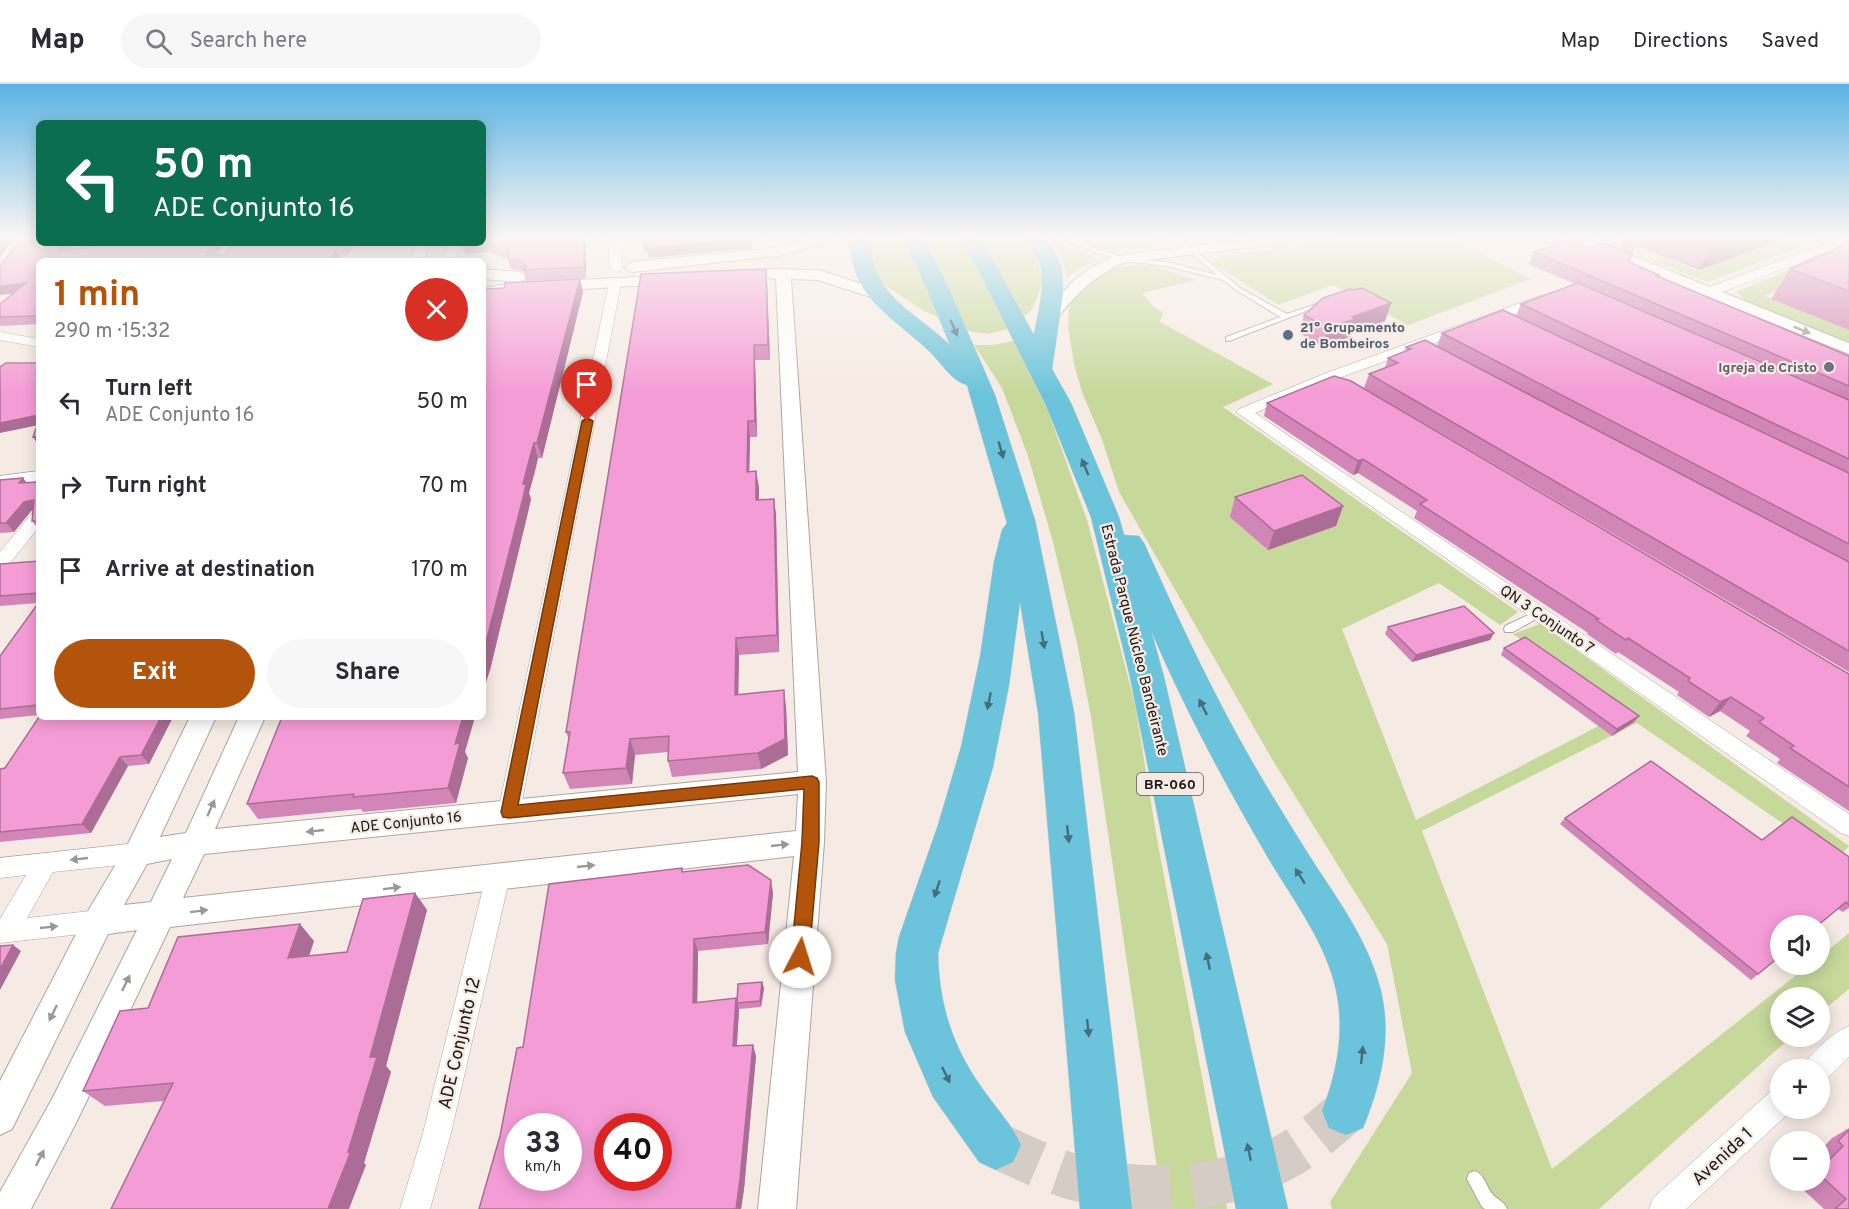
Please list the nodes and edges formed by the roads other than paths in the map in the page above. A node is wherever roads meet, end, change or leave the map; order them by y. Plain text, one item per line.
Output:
1 (504, 290) edge
2 (612, 290) edge
3 (782, 290) edge
4 (864, 290) edge
5 (875, 290) edge
6 (938, 290) edge
7 (998, 290) edge
8 (1052, 290) edge
9 (1071, 290) edge
10 (1241, 290) edge
11 (1702, 290) edge
12 (1716, 290) edge
13 (486, 292) edge
14 (1709, 292) junction
15 (1560, 293) edge
16 (878, 294) junction
17 (1328, 302) edge
18 (1498, 315) junction
19 (1286, 317) junction
20 (1048, 319) junction
21 (1519, 325) edge
22 (0, 336) edge
23 (1229, 339) dead end
24 (36, 342) edge
25 (1419, 345) junction
26 (1849, 349) edge
27 (1440, 356) edge
28 (1041, 371) junction
29 (1332, 376) junction
30 (1352, 388) edge
31 (982, 395) junction
32 (36, 476) edge
33 (0, 481) edge
34 (1105, 517) junction
35 (36, 520) edge
36 (1021, 520) junction
37 (0, 564) edge
38 (1539, 614) junction
39 (1509, 629) dead end
40 (202, 720) edge
41 (251, 720) edge
42 (812, 782) junction
43 (509, 812) junction
44 (1849, 826) edge
45 (810, 842) junction
46 (195, 843) junction
47 (138, 853) junction
48 (45, 862) junction
49 (0, 868) edge
50 (498, 876) junction
51 (160, 915) junction
52 (99, 921) junction
53 (3, 932) edge
54 (1849, 1039) edge
55 (1828, 1059) edge
56 (1770, 1111) edge
57 (1346, 1112) tunnel mouth
58 (0, 1117) edge
59 (996, 1145) tunnel mouth
60 (1475, 1179) dead end
61 (11, 1209) edge
62 (415, 1209) edge
63 (777, 1209) edge
64 (1106, 1209) edge
65 (1262, 1209) edge
66 (1499, 1209) edge
67 (1664, 1209) edge

1 - 13 street
2 - 43 street
3 - 42 street
4 - 16 street
5 - 16 highway
6 -> 31 highway
7 - 28 highway, Estrada Parque Núcleo Bandeirante / BR-060
8 - 20 highway
9 - 20 street
10 - 19 lane
11 - 14 street
12 - 14 street
14 -> 26 street
15 - 18 street
16 - 31 highway
17 - 19 lane
18 - 21 street
18 - 25 street
19 - 23 lane
20 - 28 highway
22 - 24 street
25 - 27 street
25 - 29 street
34 -> 28 highway, Estrada Parque Núcleo Bandeirante / BR-060
29 - 30 street
29 - 38 street, QN 3 Conjunto 7
31 -> 36 highway
32 - 33 street
57 -> 34 highway
65 -> 34 highway, Estrada Parque Núcleo Bandeirante / BR-060
35 - 37 street
36 -> 59 highway
36 -> 64 highway
38 - 39 lane
38 - 44 street, QN 3 Conjunto 7
40 - 47 street
46 -> 41 street
42 - 43 street, ADE Conjunto 16
42 - 45 street
43 -> 46 street, ADE Conjunto 16
50 -> 45 street
45 - 63 street
46 - 47 street, ADE Conjunto 16
46 - 51 street
47 -> 48 street, ADE Conjunto 16
47 - 52 street
48 - 49 street, ADE Conjunto 16
48 - 53 street
51 -> 50 street
50 - 62 street, ADE Conjunto 12
51 - 52 street
61 -> 51 street
53 -> 52 street
52 -> 58 street
54 - 55 street
56 - 67 street, Avenida 1
60 - 66 lane

